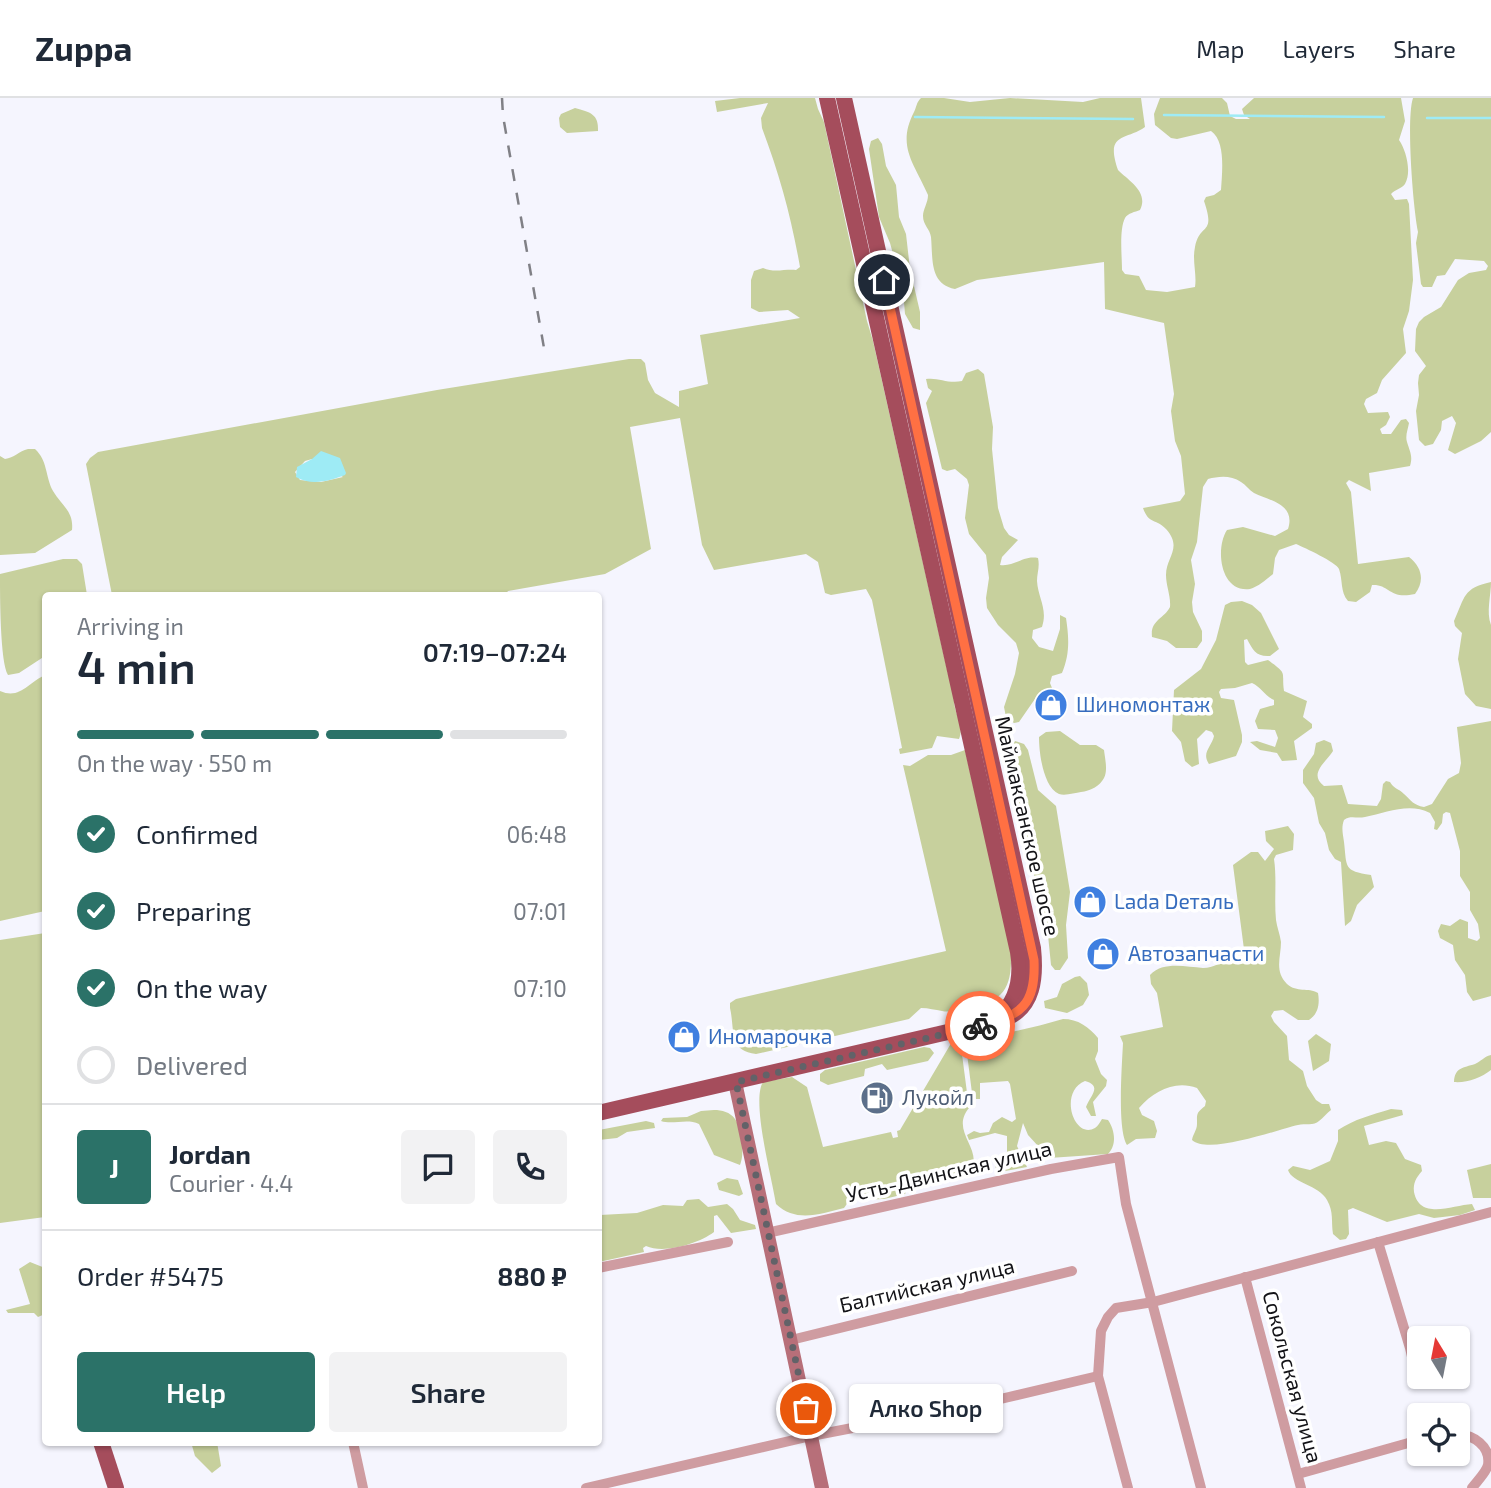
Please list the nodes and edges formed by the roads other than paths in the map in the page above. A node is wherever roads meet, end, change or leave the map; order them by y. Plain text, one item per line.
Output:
1 (827, 98) edge
2 (844, 98) edge
3 (993, 1022) junction
4 (736, 1082) junction
5 (602, 1112) edge
6 (1491, 1212) edge
7 (767, 1233) junction
8 (728, 1242) dead end
9 (1378, 1242) junction
10 (602, 1267) edge
11 (1072, 1271) dead end
12 (1245, 1277) junction
13 (1153, 1301) junction
14 (1407, 1338) edge
15 (791, 1340) junction
16 (1098, 1376) junction
17 (811, 1436) junction
18 (1470, 1436) edge
19 (1407, 1443) edge
20 (103, 1446) edge
21 (354, 1446) edge
22 (1298, 1474) junction
23 (116, 1488) edge
24 (363, 1488) edge
25 (586, 1488) edge
26 (822, 1488) edge
27 (1128, 1488) edge
28 (1201, 1488) edge
29 (1301, 1488) edge
30 (1472, 1488) edge

1 - 3 main road, Маймаксанское шоссе
2 - 3 main road, Маймаксанское шоссе
3 - 4 main road
4 - 5 main road
4 - 7 main road
6 - 9 street
7 - 13 street, Усть-Двинская улица
7 - 15 main road
8 - 10 street
9 - 12 street
9 - 14 street
11 - 15 street, Балтийская улица
12 - 13 street
12 - 22 street, Сокольская улица
13 - 16 street
13 - 28 street
15 - 17 main road
16 - 17 street
16 - 27 street
17 - 25 street
17 - 26 main road
18 - 30 street
19 - 22 street
20 - 23 main road
21 - 24 street
22 - 29 street, Сокольская улица

